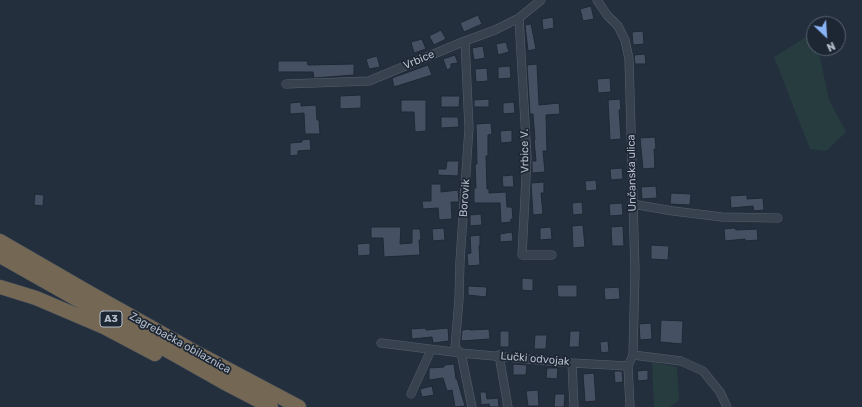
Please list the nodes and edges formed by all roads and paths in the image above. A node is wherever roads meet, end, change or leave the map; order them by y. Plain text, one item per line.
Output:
1 (541, 0) edge
2 (597, 0) edge
3 (519, 18) junction
4 (465, 41) junction
5 (286, 84) dead end
6 (632, 204) junction
7 (778, 218) dead end
8 (0, 231) edge
9 (0, 241) edge
10 (0, 256) edge
11 (552, 256) dead end
12 (0, 287) edge
13 (119, 310) junction
14 (381, 343) dead end
15 (431, 350) junction
16 (460, 353) junction
17 (499, 355) junction
18 (633, 355) junction
19 (572, 362) junction
20 (628, 366) junction
21 (223, 382) junction
22 (411, 394) dead end
23 (271, 407) edge
24 (299, 407) edge
25 (472, 407) edge
26 (508, 407) edge
27 (574, 407) edge
28 (630, 407) edge
29 (727, 407) edge

1 - 3 street, Vrbice
2 - 6 street, Unčanska ulica
3 - 4 street, Vrbice
3 - 11 street, Vrbice V.
4 - 5 street, Vrbice
4 - 16 street, Borovik
6 - 7 street
6 - 18 street, Unčanska ulica
8 - 13 highway
9 - 13 highway, Zagrebačka obilaznica / A3
10 - 21 highway, Zagrebačka obilaznica / A3
12 - 21 highway
13 - 24 highway, Zagrebačka obilaznica / A3
14 - 15 street, Lučki odvojak
15 - 16 street, Lučki odvojak
15 - 22 street
16 - 17 street, Lučki odvojak
16 - 25 street, Borovik
17 - 19 street, Lučki odvojak
17 - 26 street
18 - 20 street
18 - 29 street
19 - 20 street, Lučki odvojak
19 - 27 street
20 - 28 street
21 - 23 highway, Zagrebačka obilaznica / A3

